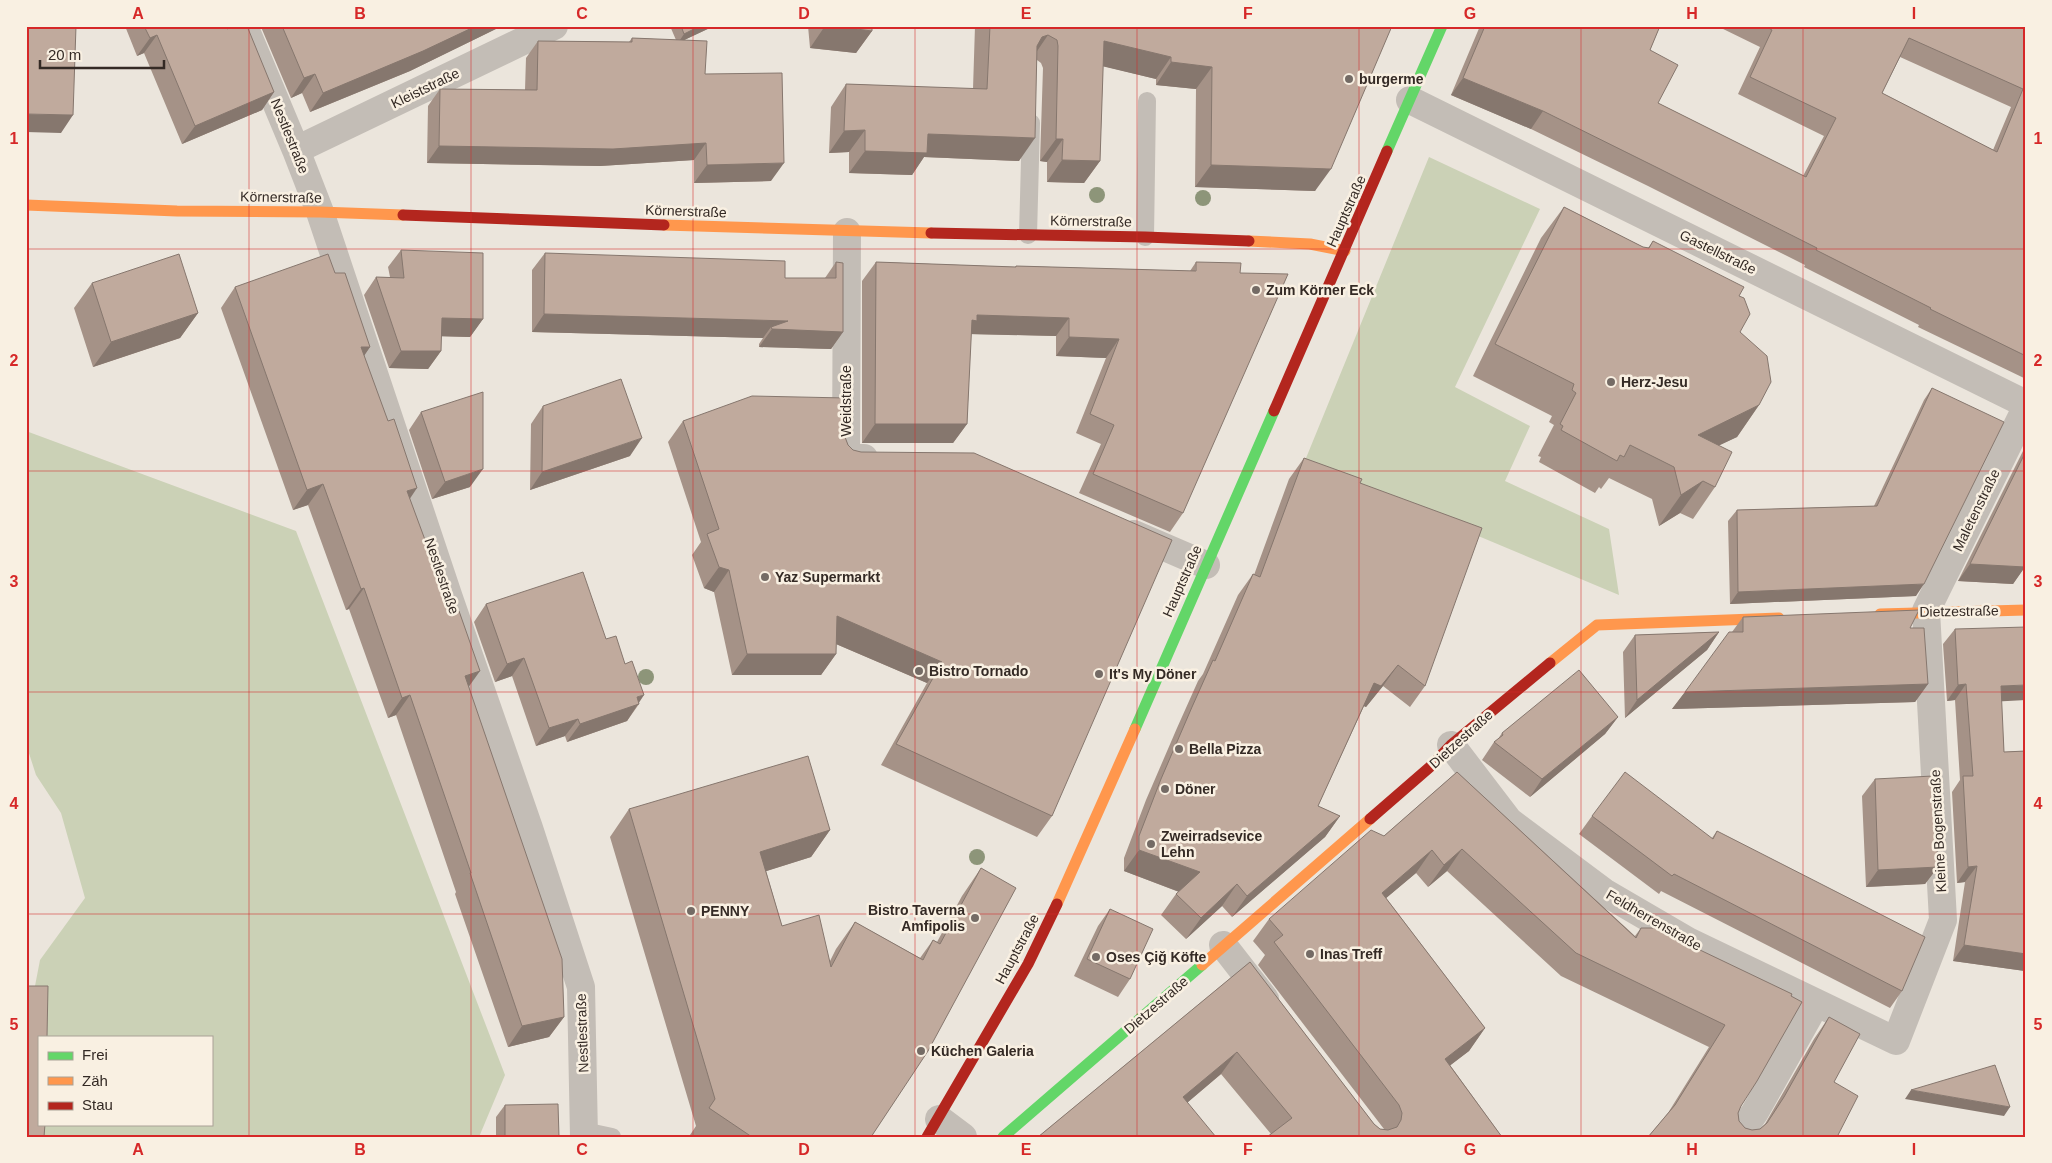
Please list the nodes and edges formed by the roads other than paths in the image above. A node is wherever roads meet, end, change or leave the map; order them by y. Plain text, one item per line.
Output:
1 (244, 26) edge
2 (554, 26) edge
3 (1435, 29) edge
4 (1410, 100) junction
5 (1147, 101) dead end
6 (1031, 108) edge
7 (296, 150) junction
8 (26, 205) edge
9 (320, 212) junction
10 (847, 232) junction
11 (1028, 235) junction
12 (1144, 237) junction
13 (1345, 251) junction
14 (2026, 406) edge
15 (885, 459) edge
16 (1113, 525) edge
17 (1206, 565) junction
18 (2026, 610) edge
19 (1926, 612) junction
20 (1867, 614) edge
21 (1789, 618) edge
22 (1451, 745) junction
23 (1223, 945) junction
24 (1816, 1003) junction
25 (1282, 1022) edge
26 (1896, 1041) joint
27 (933, 1128) edge
28 (584, 1134) edge
29 (612, 1137) edge
30 (963, 1137) edge
31 (1003, 1137) edge
32 (1738, 1137) edge

1 - 7 street, Nestlestraße
2 - 7 street, Kleiststraße
3 - 4 street, Hauptstraße
4 - 13 street, Hauptstraße
4 - 14 street, Gastellstraße
5 - 12 lane
6 - 11 lane
7 - 9 street, Nestlestraße
8 - 9 street, Körnerstraße
9 - 10 street, Körnerstraße
9 - 28 street, Nestlestraße
10 - 11 street, Körnerstraße
10 - 15 street, Weidstraße
11 - 12 street, Körnerstraße
12 - 13 street, Körnerstraße
13 - 17 street, Hauptstraße
14 - 19 street, Maletenstraße
16 - 17 street
17 - 27 street, Hauptstraße
18 - 19 street, Dietzestraße
19 - 20 street, Dietzestraße
19 - 26 street, Kleine Bogenstraße
21 - 22 street, Dietzestraße
22 - 23 street, Dietzestraße
22 - 24 street, Feldherrenstraße
23 - 25 street
23 - 31 street, Dietzestraße
24 - 26 street, Feldherrenstraße
24 - 32 street
27 - 30 street
28 - 29 lane

